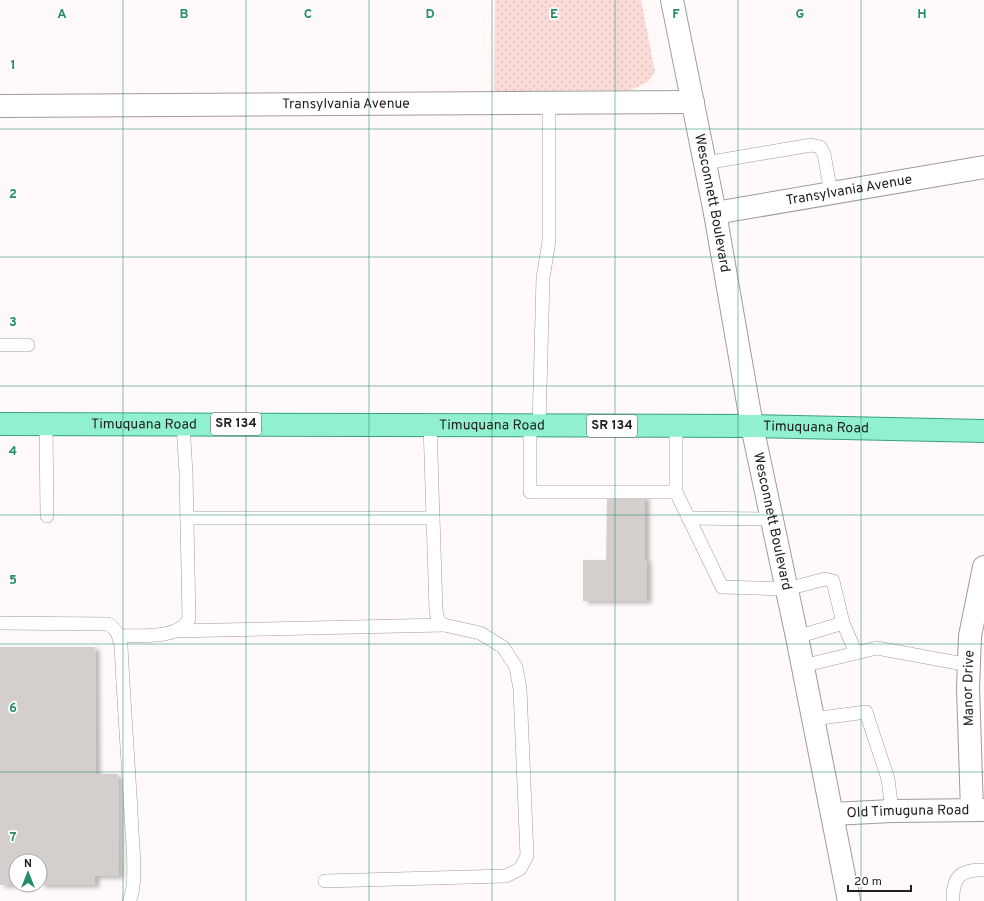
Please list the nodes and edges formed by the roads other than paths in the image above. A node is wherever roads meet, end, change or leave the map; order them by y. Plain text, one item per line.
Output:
1 (672, 0) edge
2 (549, 102) junction
3 (693, 102) junction
4 (0, 106) edge
5 (705, 163) junction
6 (984, 167) edge
7 (831, 193) junction
8 (715, 213) junction
9 (0, 345) edge
10 (28, 345) dead end
11 (0, 424) edge
12 (46, 424) junction
13 (183, 424) junction
14 (430, 425) junction
15 (535, 426) junction
16 (676, 426) junction
17 (752, 426) junction
18 (984, 431) edge
19 (676, 492) junction
20 (48, 516) dead end
21 (187, 518) junction
22 (433, 518) junction
23 (688, 518) junction
24 (772, 519) junction
25 (984, 567) edge
26 (787, 589) junction
27 (0, 623) edge
28 (843, 623) junction
29 (444, 626) junction
30 (175, 631) junction
31 (119, 636) junction
32 (796, 637) junction
33 (856, 653) junction
34 (969, 665) junction
35 (802, 666) junction
36 (813, 719) junction
37 (978, 810) edge
38 (892, 811) junction
39 (832, 814) junction
40 (984, 870) edge
41 (324, 881) dead end
42 (129, 901) edge
43 (849, 901) edge
44 (953, 901) edge

1 - 3 street, Wesconnett Boulevard
2 - 3 street, Transylvania Avenue
2 - 4 street, Transylvania Avenue
2 - 15 lane
3 - 5 street, Wesconnett Boulevard
5 - 7 lane
5 - 8 street, Wesconnett Boulevard
6 - 7 street, Transylvania Avenue
7 - 8 street, Transylvania Avenue
8 - 17 street, Wesconnett Boulevard
9 - 10 lane
11 - 12 main road, Timuquana Road / SR 134
12 - 13 main road, Timuquana Road / SR 134
12 - 20 lane
13 - 14 main road, Timuquana Road / SR 134
13 - 21 lane
14 - 15 main road, Timuquana Road / SR 134
14 - 22 lane
15 - 16 main road, Timuquana Road / SR 134
15 - 19 lane
16 - 17 main road, Timuquana Road / SR 134
16 - 19 lane
17 - 18 main road, Timuquana Road / SR 134
17 - 24 street, Wesconnett Boulevard
19 - 23 lane
21 - 22 lane
21 - 30 lane
22 - 29 lane
23 - 24 lane
23 - 26 lane
24 - 26 street, Wesconnett Boulevard
25 - 34 street, Manor Drive
26 - 28 lane
26 - 32 street, Wesconnett Boulevard
27 - 31 lane
28 - 32 lane
28 - 33 lane
29 - 30 lane
29 - 41 lane
30 - 31 lane
31 - 42 lane
32 - 35 street, Wesconnett Boulevard
33 - 34 lane
33 - 35 lane
34 - 37 street, Manor Drive
35 - 36 street, Wesconnett Boulevard
36 - 38 lane
36 - 39 street, Wesconnett Boulevard
37 - 38 street, Old Timuguna Road
38 - 39 street, Old Timuguna Road
39 - 43 street, Wesconnett Boulevard
40 - 44 lane

